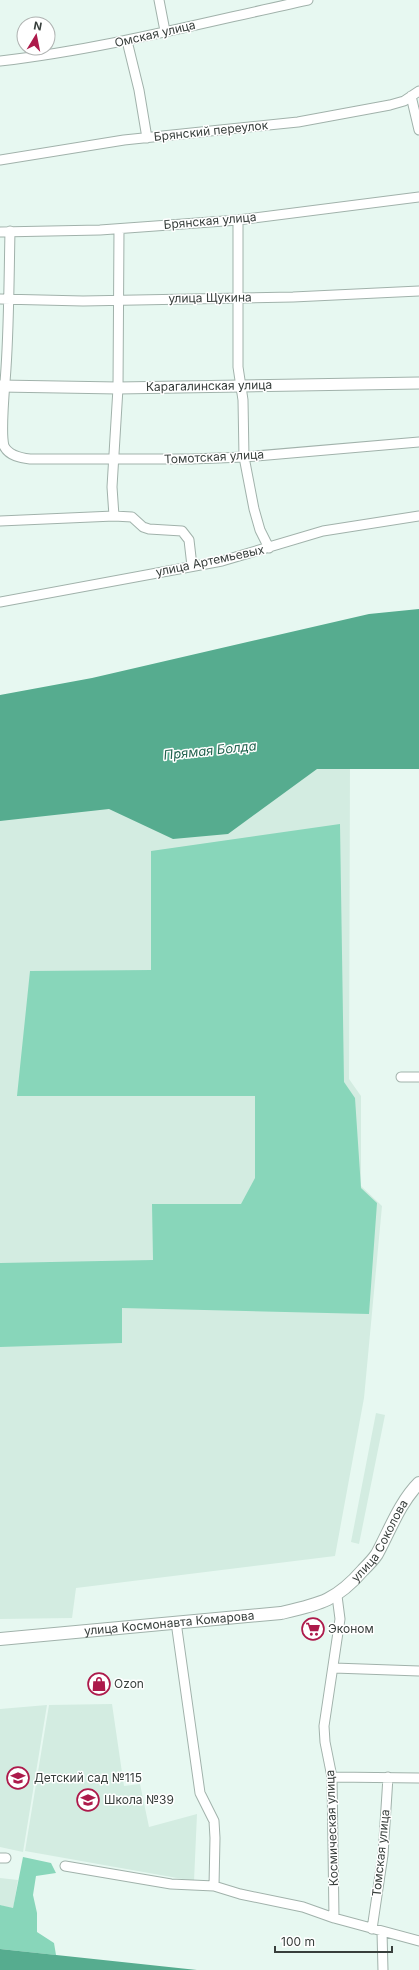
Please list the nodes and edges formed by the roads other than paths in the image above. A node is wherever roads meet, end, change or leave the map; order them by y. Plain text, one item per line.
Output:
1 (159, 0) edge
2 (308, 0) edge
3 (165, 31) junction
4 (127, 41) junction
5 (0, 61) edge
6 (419, 91) edge
7 (411, 96) junction
8 (419, 130) edge
9 (147, 138) junction
10 (0, 160) edge
11 (419, 197) edge
12 (238, 220) junction
13 (119, 229) junction
14 (10, 231) junction
15 (0, 232) edge
16 (419, 291) edge
17 (237, 298) junction
18 (4, 300) edge
19 (119, 301) junction
20 (419, 383) edge
21 (2, 386) edge
22 (240, 386) junction
23 (118, 388) junction
24 (419, 442) edge
25 (244, 457) junction
26 (113, 460) junction
27 (114, 516) junction
28 (419, 516) edge
29 (0, 521) edge
30 (269, 548) junction
31 (192, 566) junction
32 (0, 602) edge
33 (401, 1077) dead end
34 (419, 1077) edge
35 (419, 1482) edge
36 (337, 1596) junction
37 (176, 1622) junction
38 (0, 1639) edge
39 (334, 1668) junction
40 (419, 1671) edge
41 (332, 1776) junction
42 (388, 1778) junction
43 (419, 1778) edge
44 (65, 1866) dead end
45 (214, 1886) junction
46 (334, 1918) junction
47 (372, 1929) junction
48 (382, 1932) junction
49 (419, 1941) edge
50 (383, 1970) edge

1 - 3 street
2 - 3 street, Омская улица
3 - 4 street, Омская улица
4 - 5 street, Омская улица
4 - 9 street
6 - 7 street, Брянский переулок
7 - 8 street
7 - 9 street, Брянский переулок
9 - 10 street, Брянский переулок
11 - 12 street, Брянская улица
12 - 13 street, Брянская улица
12 - 17 street
13 - 14 street, Брянская улица
13 - 19 street
14 - 15 street, Брянская улица
14 - 18 street
16 - 17 street, улица Щукина
17 - 19 street, улица Щукина
17 - 22 street
18 - 19 street, улица Щукина
18 - 21 street
19 - 23 street
20 - 22 street, Карагалинская улица
21 - 23 street, Карагалинская улица
21 - 26 street, Томотская улица
22 - 23 street, Карагалинская улица
22 - 25 street
23 - 26 street
24 - 25 street, Томотская улица
25 - 26 street, Томотская улица
25 - 30 street
26 - 27 street
27 - 29 street
27 - 31 street
28 - 30 street, улица Артемьевых
30 - 31 street, улица Артемьевых
31 - 32 street, улица Артемьевых
33 - 34 street
35 - 36 main road, улица Соколова
36 - 37 main road, улица Космонавта Комарова
36 - 39 street, Космическая улица
37 - 38 main road, улица Космонавта Комарова
37 - 45 street
39 - 40 street
39 - 41 street, Космическая улица
41 - 42 street
41 - 46 street, Космическая улица
42 - 43 street
42 - 47 street, Томская улица
44 - 45 street
45 - 46 street
46 - 47 street
47 - 48 street
48 - 49 street
48 - 50 street

